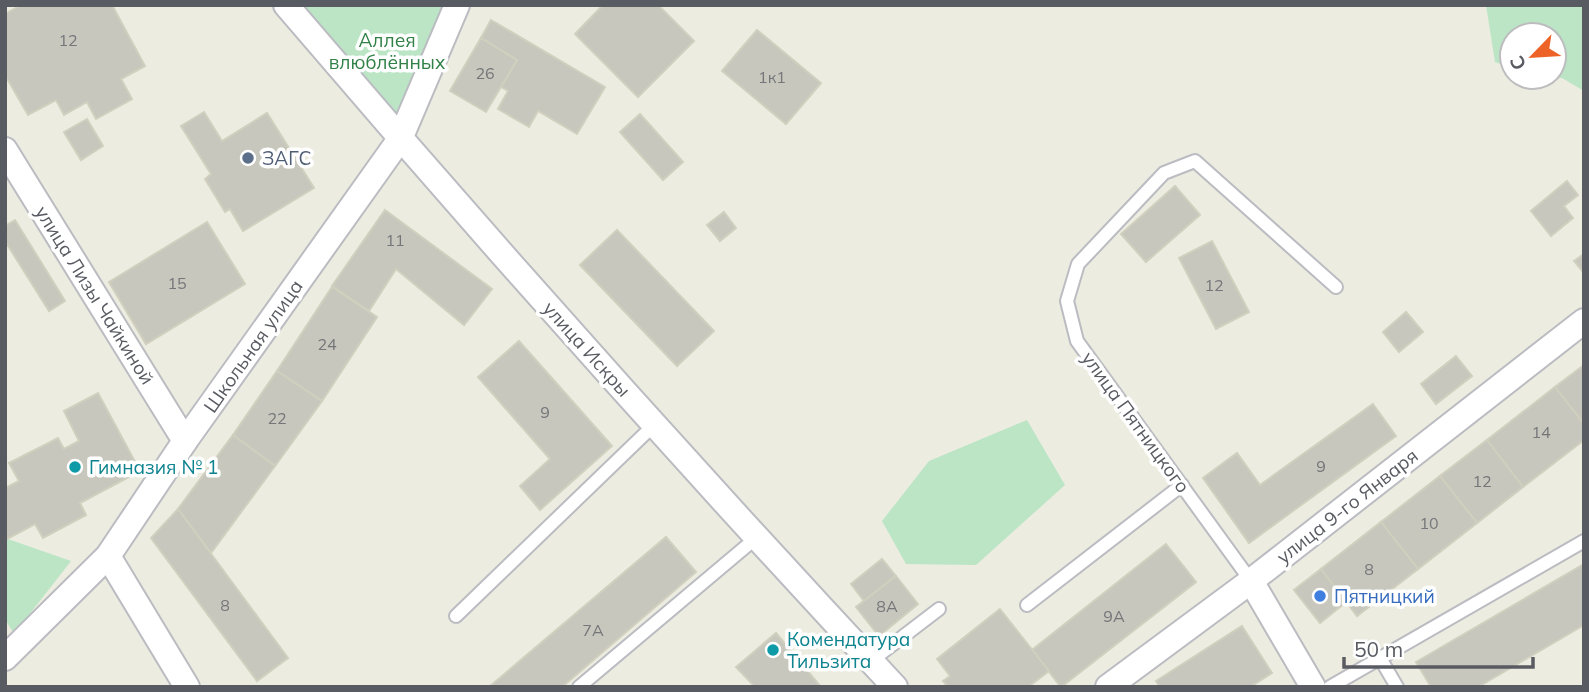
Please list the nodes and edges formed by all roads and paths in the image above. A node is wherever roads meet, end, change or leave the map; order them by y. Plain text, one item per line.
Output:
1 (286, 5) edge
2 (457, 5) edge
3 (400, 139) junction
4 (5, 150) edge
5 (1336, 287) dead end
6 (1584, 321) edge
7 (655, 424) junction
8 (185, 441) junction
9 (1182, 485) junction
10 (755, 538) junction
11 (1584, 541) edge
12 (108, 556) junction
13 (1251, 580) junction
14 (1027, 605) dead end
15 (939, 609) dead end
16 (456, 616) dead end
17 (7, 653) edge
18 (1380, 658) junction
19 (871, 661) junction
20 (187, 687) edge
21 (579, 687) edge
22 (895, 687) edge
23 (1108, 687) edge
24 (1313, 687) edge
25 (1330, 687) edge
26 (1397, 687) edge

1 - 3 street, улица Искры
2 - 3 street, Школьная улица
3 - 7 street, улица Искры
3 - 8 street, Школьная улица
4 - 8 street, улица Лизы Чайкиной
5 - 9 lane, улица Пятницкого
6 - 13 street, улица 9-го Января
7 - 10 street, улица Искры
7 - 16 lane
8 - 12 street, Школьная улица
9 - 13 lane, улица Пятницкого
9 - 14 lane
10 - 19 street, улица Искры
10 - 21 lane
11 - 18 lane
12 - 17 street, Школьная улица
12 - 20 street
13 - 23 street, улица 9-го Января
13 - 24 street, улица Пятницкого
15 - 19 lane
18 - 25 lane
18 - 26 lane
19 - 22 street, улица Искры

